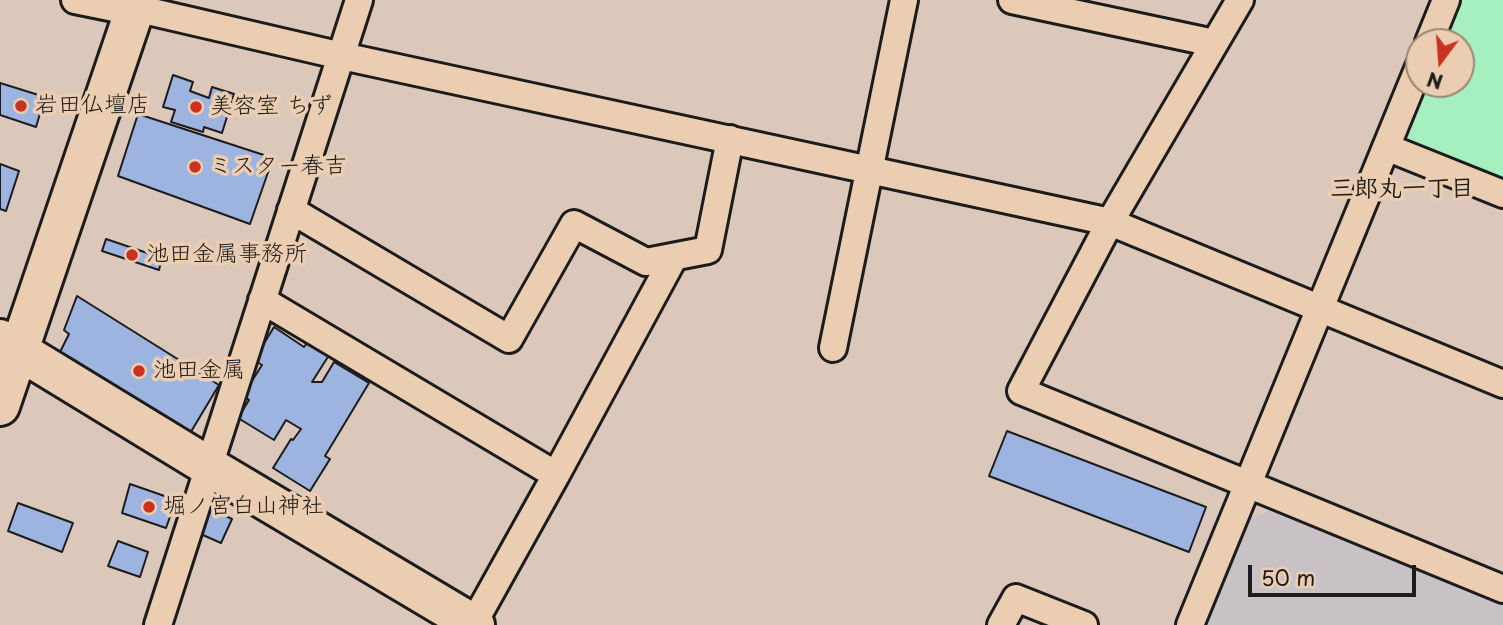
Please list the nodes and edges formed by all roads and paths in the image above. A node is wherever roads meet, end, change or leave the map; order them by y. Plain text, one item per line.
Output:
1 (75, 0) edge
2 (359, 0) edge
3 (904, 0) edge
4 (1012, 0) edge
5 (1240, 0) edge
6 (1446, 0) edge
7 (135, 7) edge
8 (1435, 28) edge
9 (1214, 43) junction
10 (342, 55) junction
11 (1406, 98) edge
12 (730, 139) junction
13 (1386, 147) junction
14 (869, 169) junction
15 (1503, 194) edge
16 (291, 210) junction
17 (1110, 222) junction
18 (674, 257) junction
19 (262, 300) junction
20 (1320, 309) junction
21 (9, 345) edge
22 (833, 348) dead end
23 (1503, 384) edge
24 (0, 406) edge
25 (208, 466) junction
26 (556, 475) junction
27 (1248, 484) junction
28 (1503, 589) edge
29 (158, 625) edge
30 (474, 625) edge
31 (1001, 625) edge
32 (1084, 625) edge
33 (1190, 625) edge

1 - 7 street
2 - 10 street
3 - 14 street
4 - 9 street
5 - 9 street
6 - 8 street
7 - 10 street
7 - 21 street
9 - 17 street
10 - 12 street
10 - 16 street
11 - 13 street
12 - 14 street
12 - 18 street
13 - 15 street
13 - 20 street
14 - 17 street
14 - 22 street
16 - 18 street
16 - 19 street
17 - 20 street
17 - 27 street
18 - 26 street
19 - 25 street
19 - 26 street
20 - 23 street
20 - 27 street
21 - 24 street
21 - 25 street
25 - 29 street
25 - 30 street
26 - 30 street
27 - 28 street
27 - 33 street
31 - 32 street

